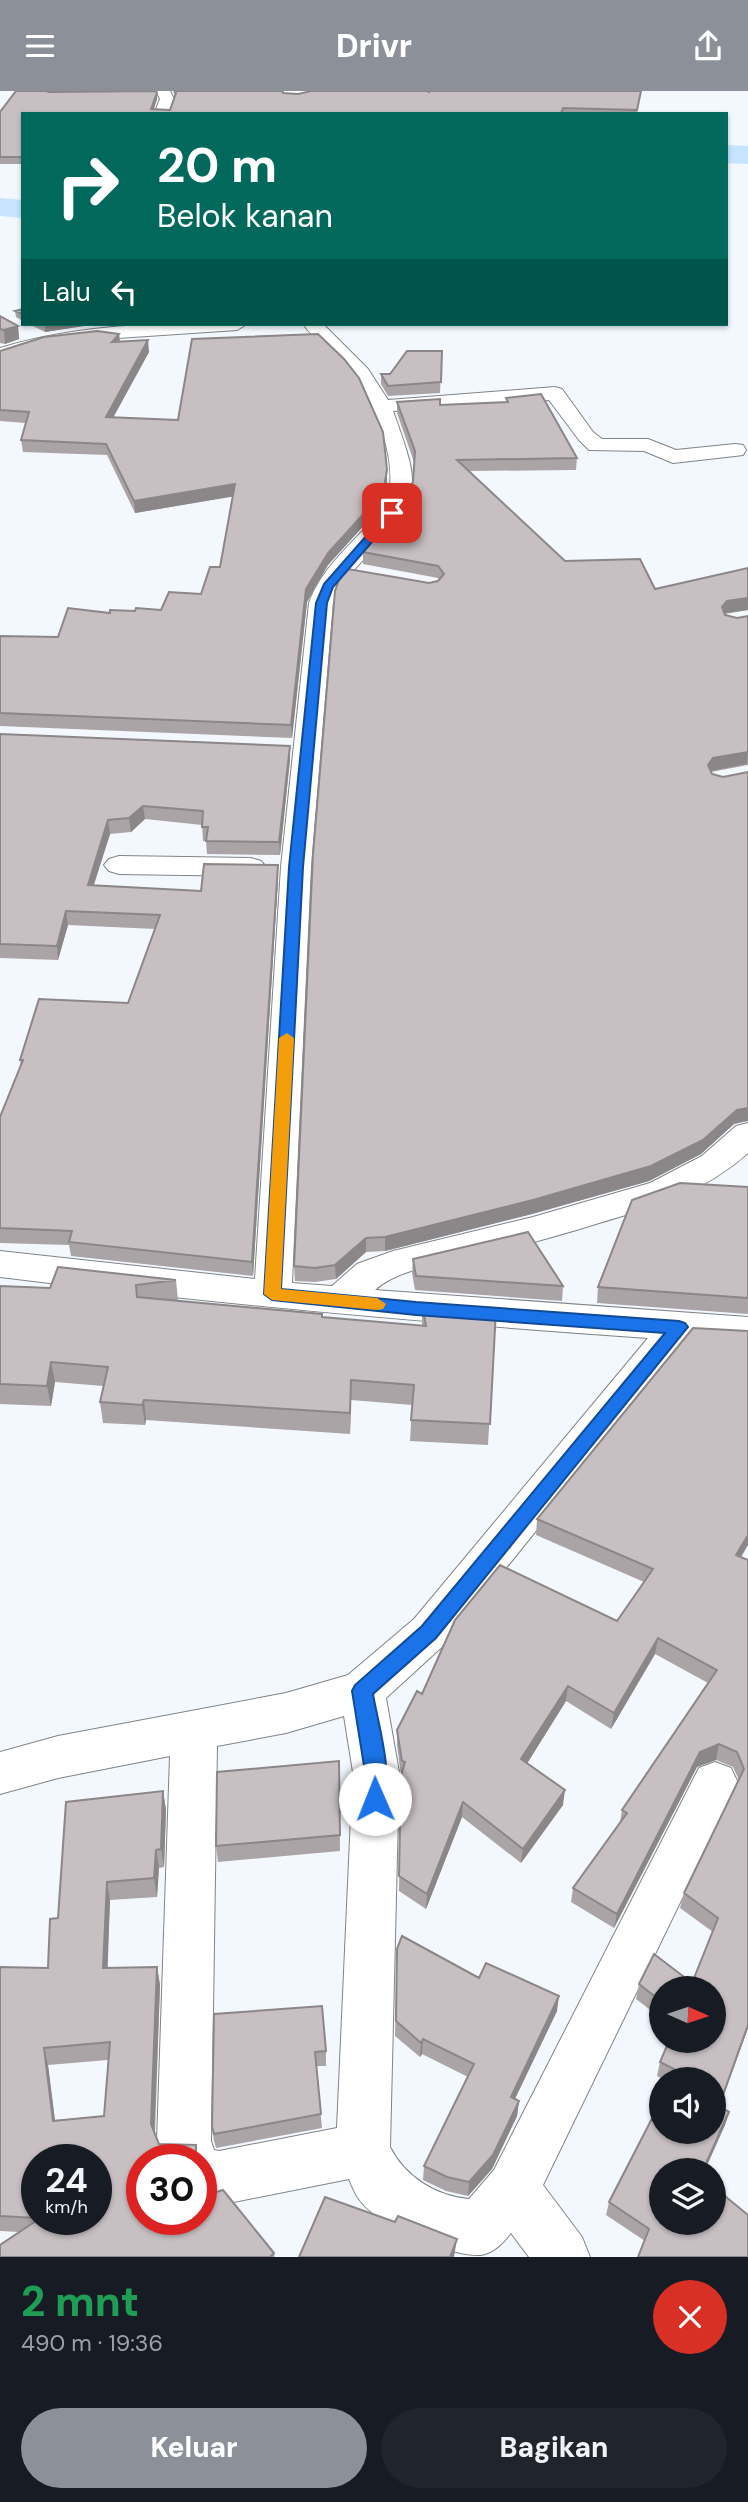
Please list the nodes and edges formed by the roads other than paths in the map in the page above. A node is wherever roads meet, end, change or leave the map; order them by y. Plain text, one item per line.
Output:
1 (118, 91) edge
2 (163, 91) edge
3 (313, 91) edge
4 (50, 92) edge
5 (289, 97) edge
6 (162, 112) edge
7 (219, 326) edge
8 (315, 326) edge
9 (21, 329) dead end
10 (42, 341) junction
11 (1, 352) edge
12 (381, 406) junction
13 (735, 450) dead end
14 (119, 865) dead end
15 (296, 867) junction
16 (748, 1134) edge
17 (0, 1263) edge
18 (272, 1294) junction
19 (341, 1300) junction
20 (679, 1327) junction
21 (748, 1331) edge
22 (362, 1691) junction
23 (194, 1731) junction
24 (0, 1773) edge
25 (715, 1783) dead end
26 (185, 2144) edge
27 (363, 2150) junction
28 (217, 2177) edge
29 (513, 2189) junction
30 (562, 2257) edge

1 - 4 street
2 - 6 street
3 - 5 street
7 - 10 street
8 - 12 street
9 - 10 street
10 - 11 street
12 - 13 street
12 - 15 street
14 - 15 street
15 - 18 street
16 - 19 street
17 - 18 street
18 - 19 street
19 - 20 street
20 - 21 street
20 - 22 street
22 - 23 street
22 - 27 street
23 - 24 street
23 - 26 street
25 - 29 street
27 - 28 street
27 - 29 street
29 - 30 street

